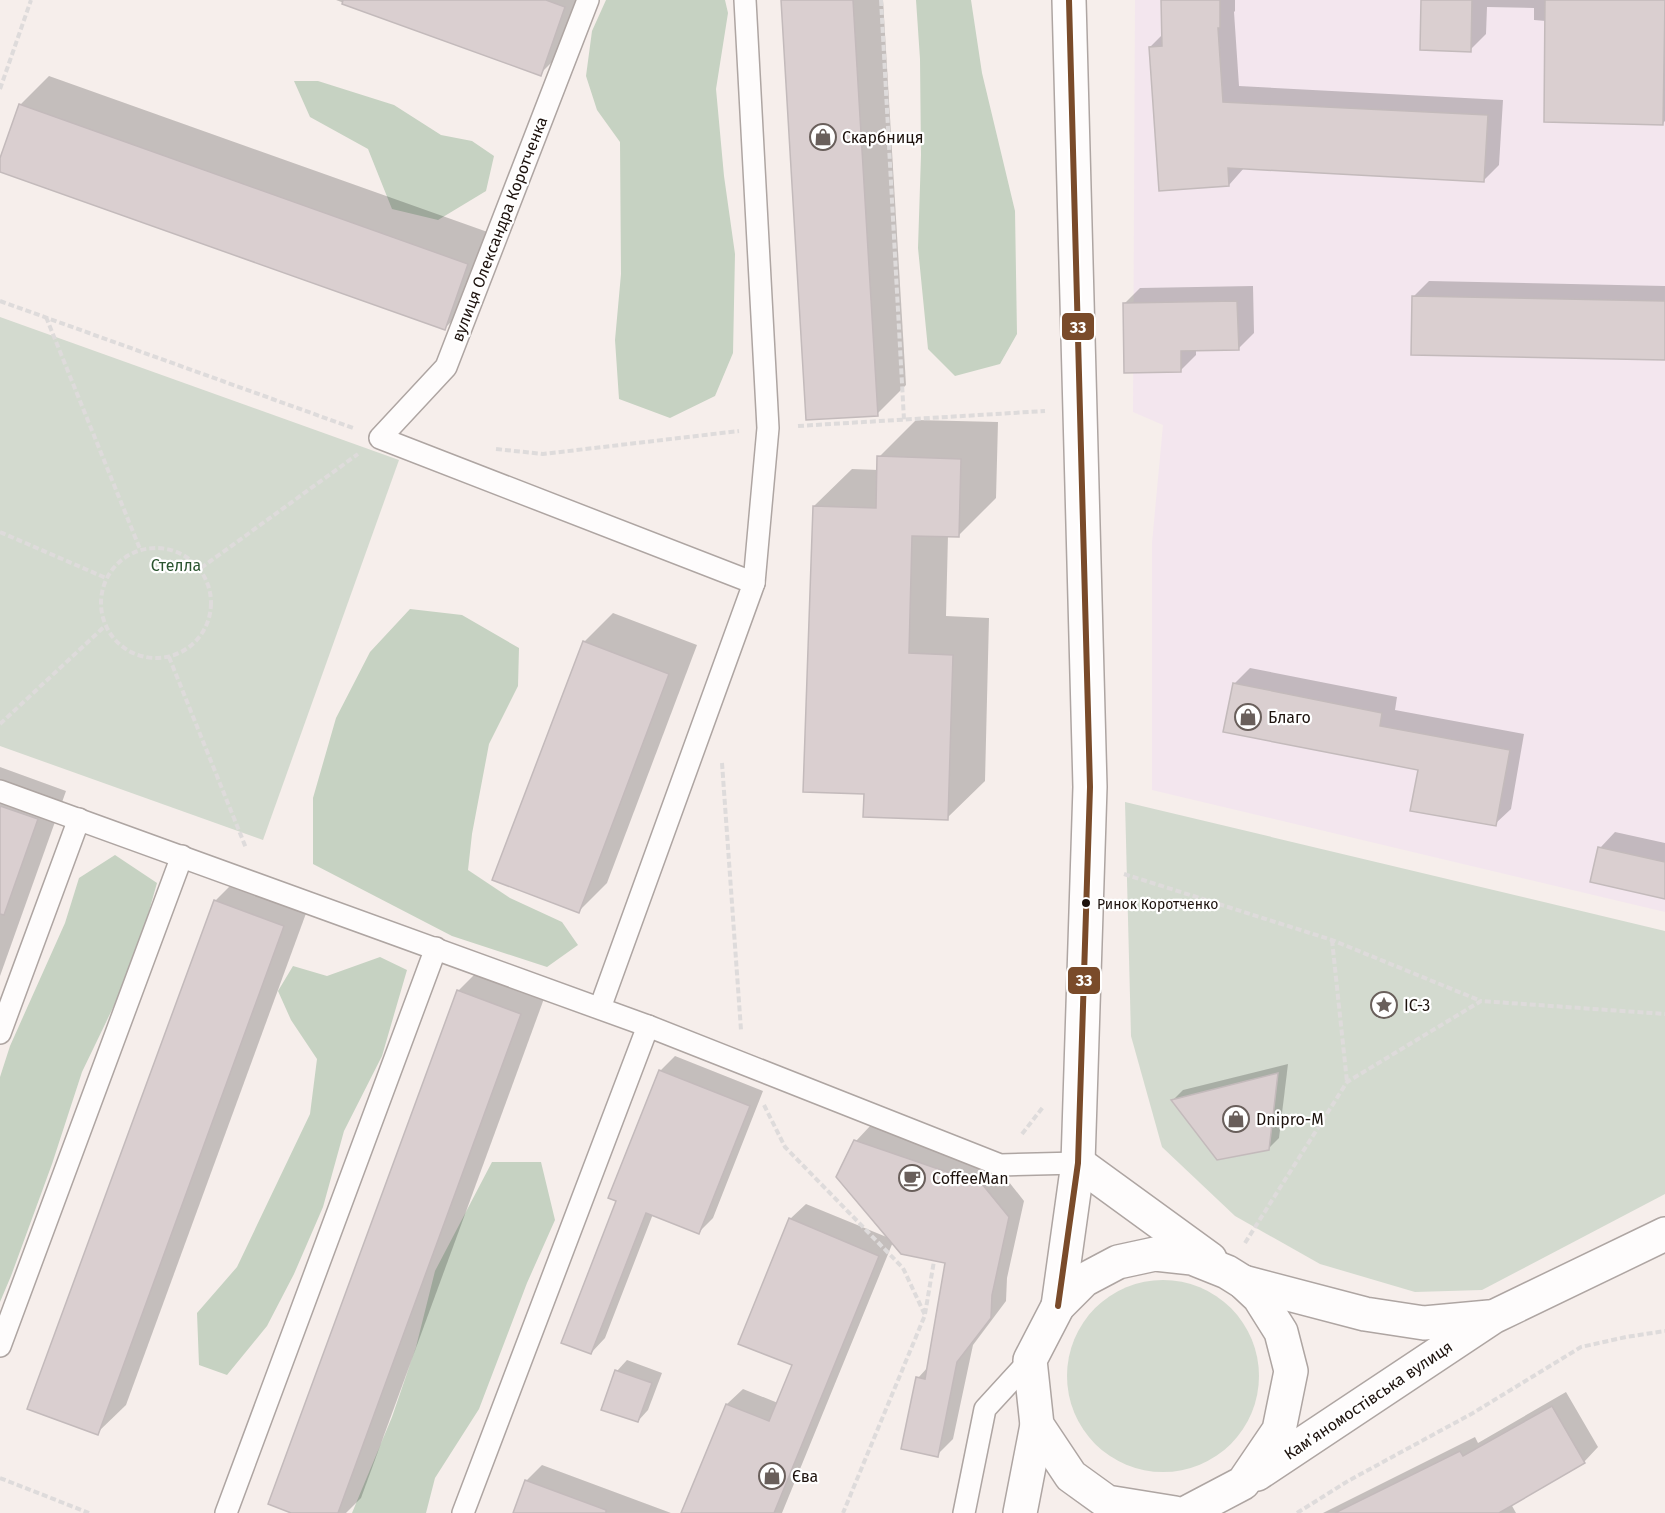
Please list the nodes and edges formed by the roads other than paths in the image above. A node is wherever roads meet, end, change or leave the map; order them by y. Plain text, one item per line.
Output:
1 (588, 0) edge
2 (745, 0) edge
3 (1069, 0) edge
4 (754, 583) junction
5 (0, 790) edge
6 (79, 819) junction
7 (182, 856) junction
8 (436, 948) junction
9 (600, 1008) junction
10 (648, 1026) junction
11 (0, 1033) edge
12 (1078, 1162) junction
13 (1665, 1234) edge
14 (1235, 1277) junction
15 (1058, 1306) junction
16 (1493, 1317) junction
17 (0, 1346) edge
18 (1030, 1360) junction
19 (1037, 1425) junction
20 (1243, 1483) junction
21 (226, 1513) edge
22 (463, 1513) edge
23 (964, 1513) edge
24 (1020, 1513) edge
25 (1174, 1513) edge
26 (1186, 1513) edge

1 - 4 lane, вулиця Олександра Коротченка
2 - 4 lane
3 - 12 main road
4 - 9 lane
5 - 6 lane
6 - 7 lane
6 - 11 lane
7 - 8 lane
7 - 17 lane
8 - 9 lane
8 - 21 lane
9 - 10 lane
10 - 12 lane
10 - 22 lane
12 - 14 main road
12 - 15 main road
13 - 16 main road, Камʼяномостівська вулиця
14 - 15 main road
14 - 16 main road, Камʼяномостівська вулиця
14 - 20 main road
15 - 18 main road
16 - 20 main road, Камʼяномостівська вулиця
18 - 19 main road
18 - 23 lane
19 - 24 main road
19 - 25 main road
20 - 26 main road, Камʼяномостівська вулиця

